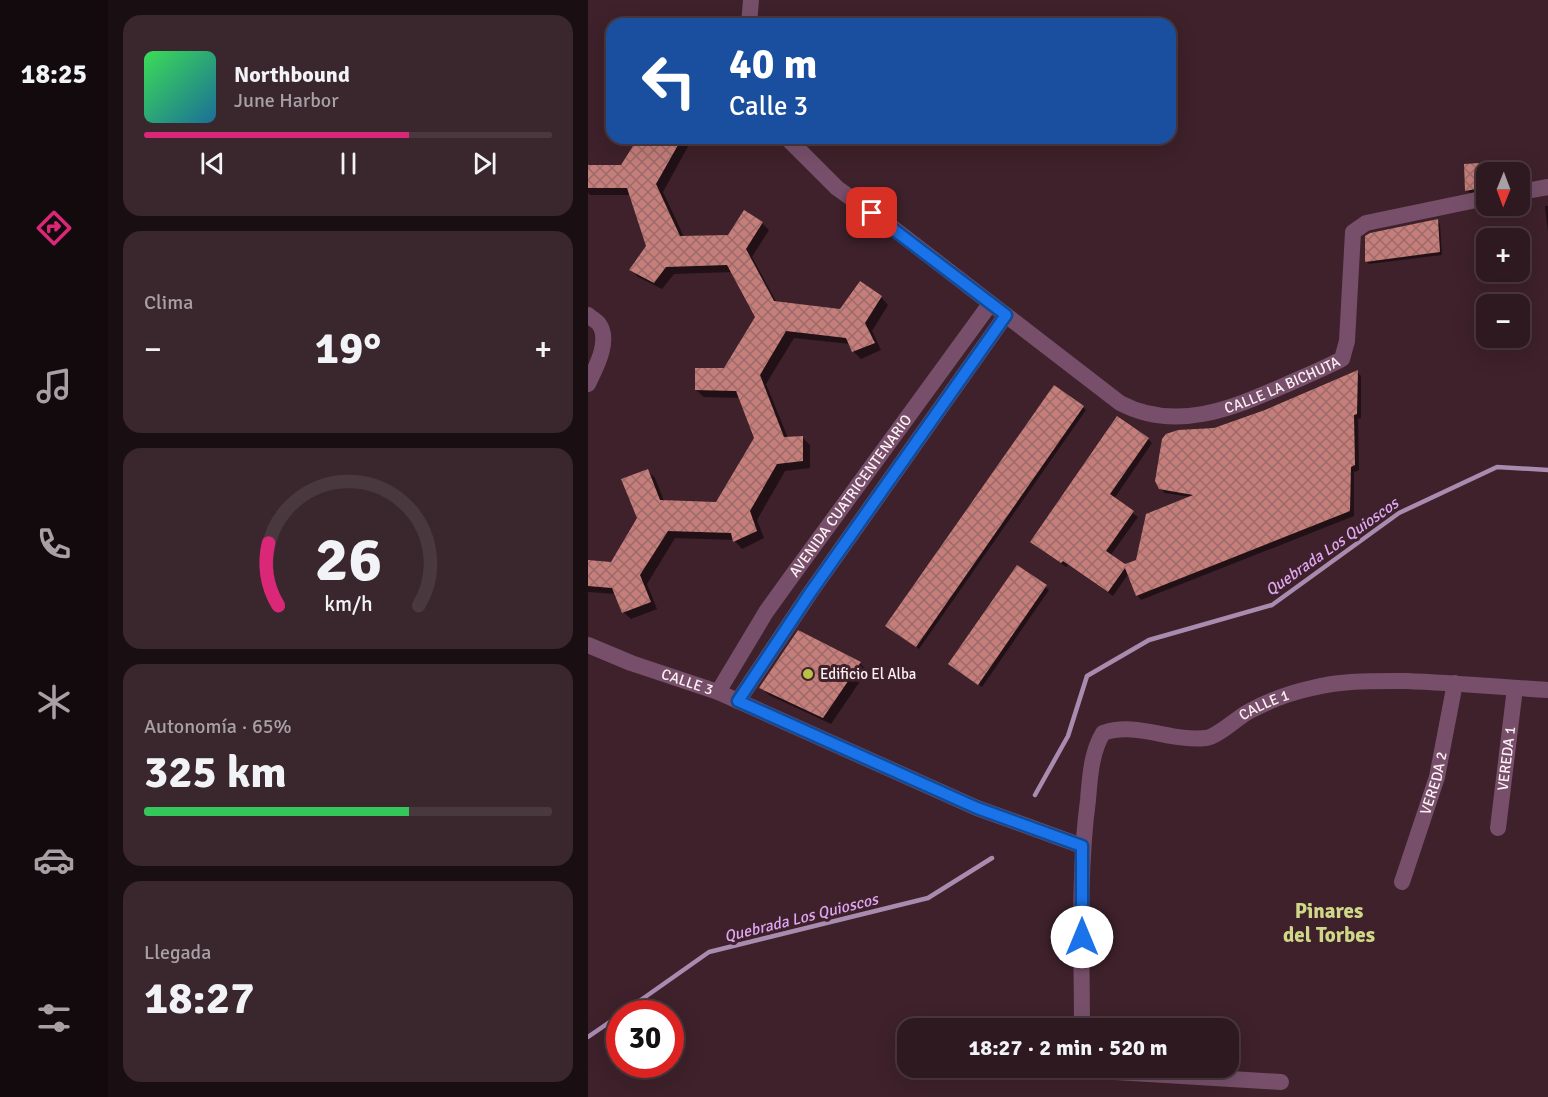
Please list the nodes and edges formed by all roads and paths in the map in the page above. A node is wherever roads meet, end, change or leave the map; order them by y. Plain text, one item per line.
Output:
1 (751, 0) edge
2 (750, 18) edge
3 (793, 144) edge
4 (1548, 187) edge
5 (1530, 190) edge
6 (1476, 200) edge
7 (990, 304) junction
8 (588, 315) edge
9 (1006, 315) junction
10 (588, 384) edge
11 (588, 645) edge
12 (1455, 683) junction
13 (1515, 688) junction
14 (1548, 690) edge
15 (718, 692) junction
16 (738, 701) junction
17 (1498, 828) dead end
18 (1082, 846) junction
19 (1402, 882) dead end
20 (1082, 1018) edge
21 (1210, 1078) edge
22 (1281, 1083) dead end

1 - 2 street
3 - 7 street, CALLE LA BICHUTA
4 - 5 street
6 - 9 street, CALLE LA BICHUTA
7 - 9 street, CALLE LA BICHUTA
7 - 15 street, AVENIDA CUATRICENTENARIO
8 - 10 street
9 - 16 street, AVENIDA CUATRICENTENARIO
11 - 15 street, CALLE 3
12 - 13 street, CALLE 1
12 - 18 street, CALLE 1
12 - 19 street, VEREDA 2
13 - 14 street, CALLE 1
13 - 17 street, VEREDA 1
15 - 16 street, CALLE 3
16 - 18 street, CALLE 3
18 - 20 street
21 - 22 street

